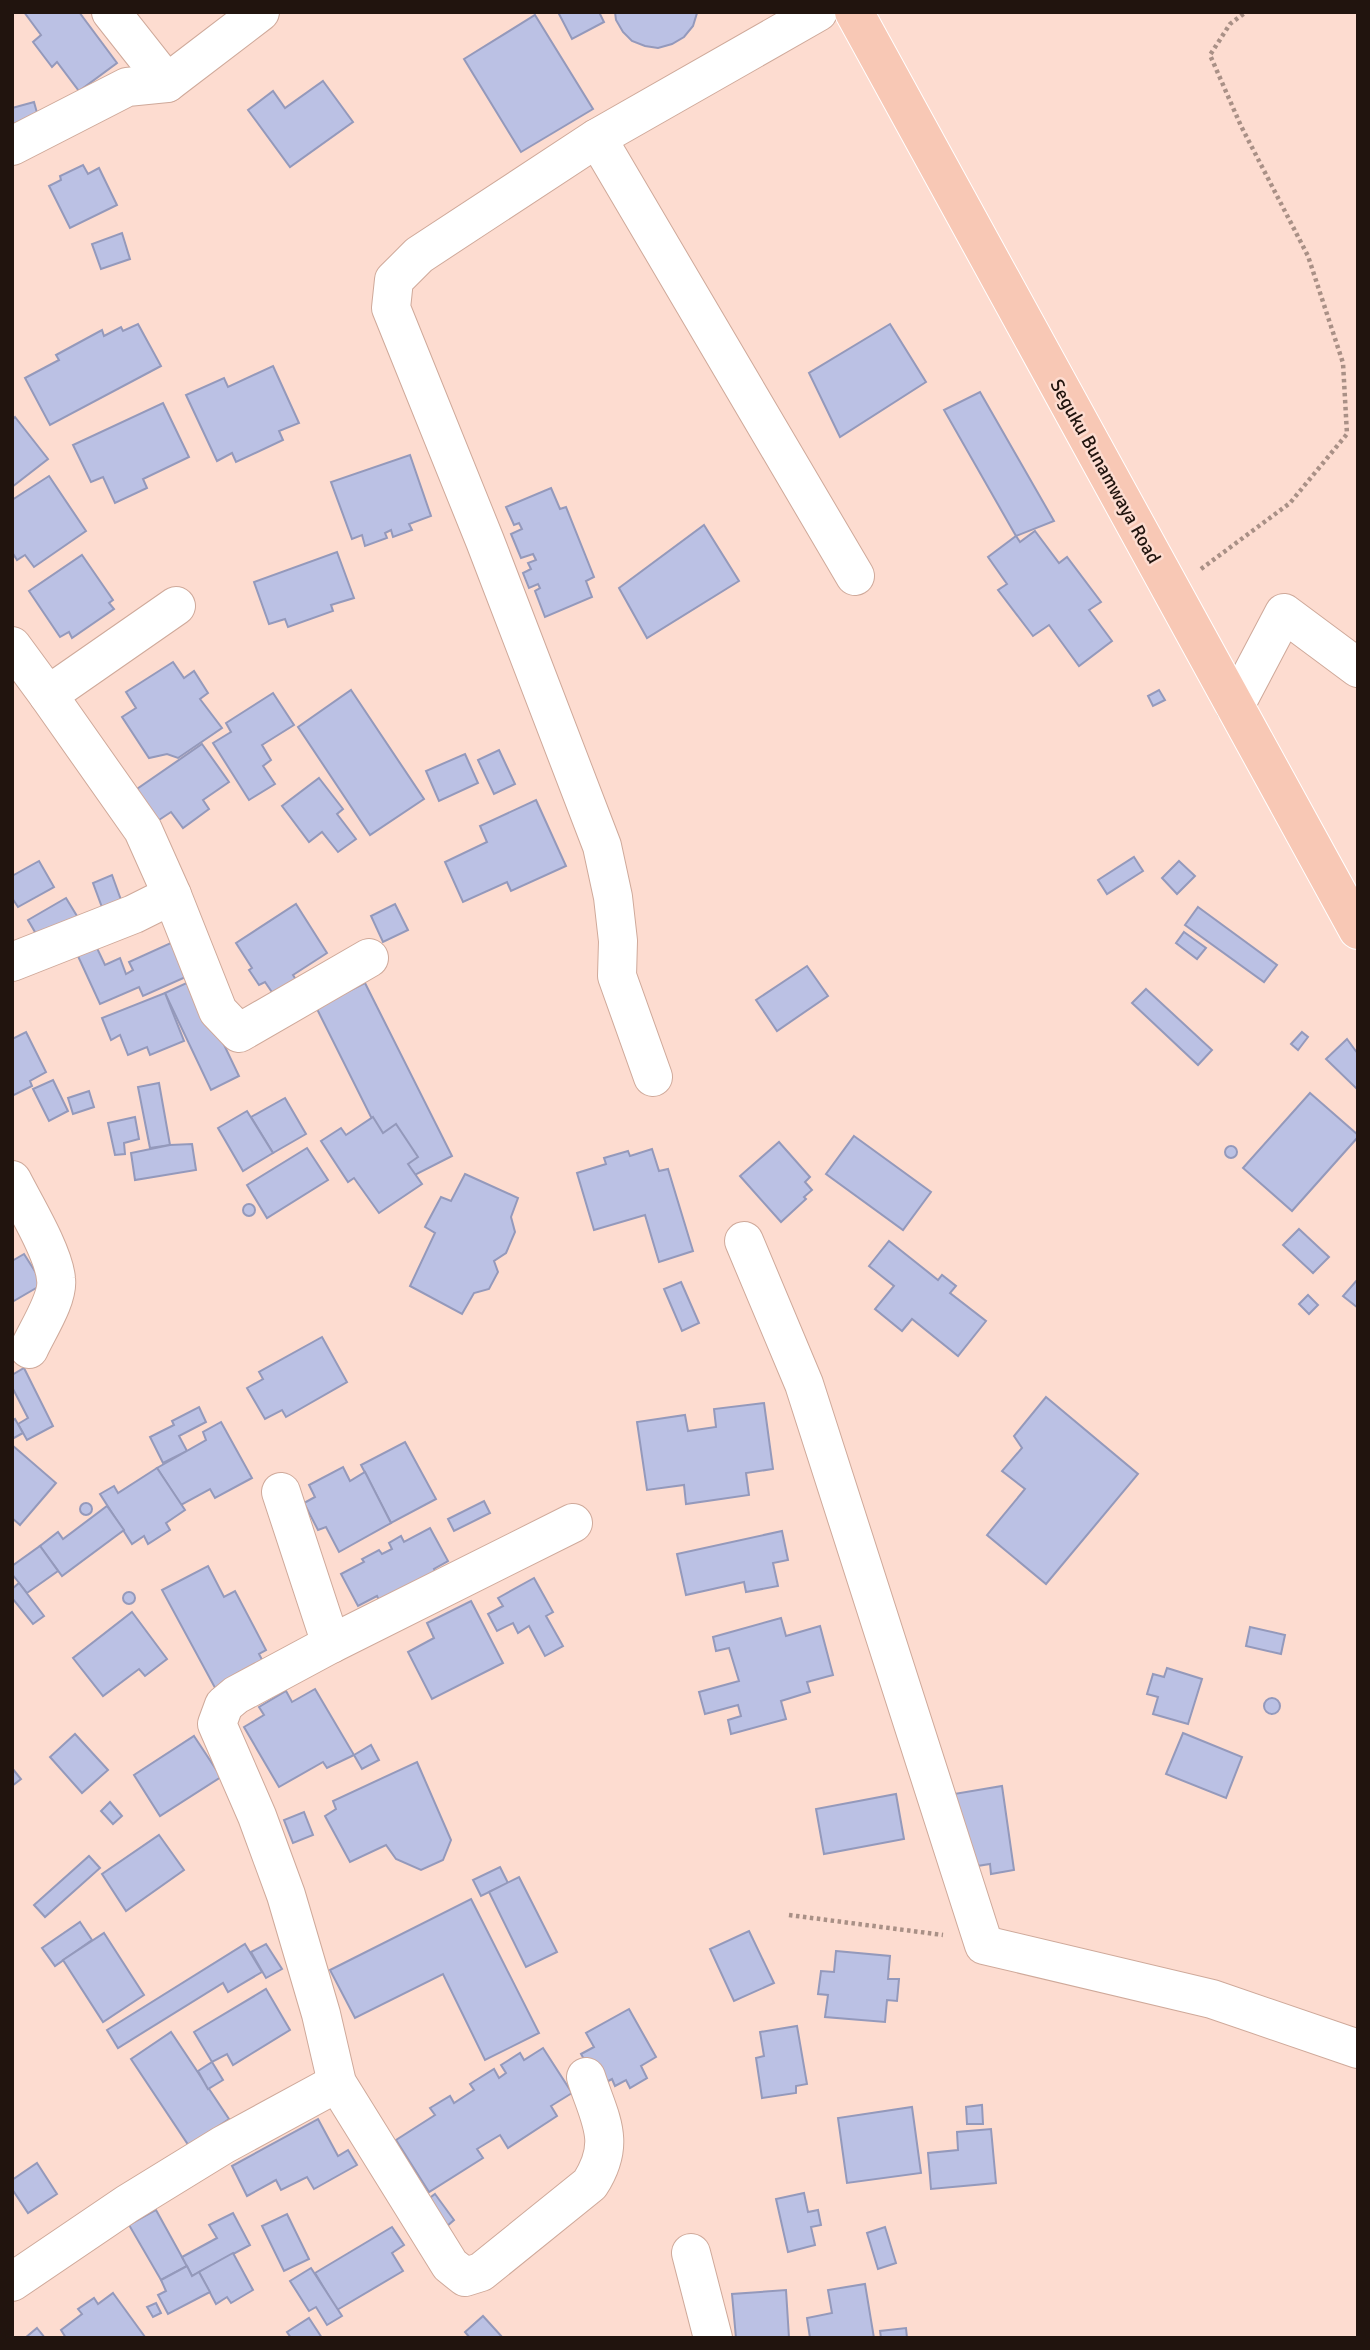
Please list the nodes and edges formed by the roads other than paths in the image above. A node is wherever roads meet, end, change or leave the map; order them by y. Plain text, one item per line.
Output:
1 (111, 12) edge
2 (260, 12) edge
3 (818, 12) edge
4 (853, 12) edge
5 (167, 83) junction
6 (597, 138) junction
7 (12, 146) edge
8 (855, 576) dead end
9 (176, 606) dead end
10 (12, 646) edge
11 (1358, 668) edge
12 (48, 695) junction
13 (1235, 706) junction
14 (172, 895) junction
15 (1358, 930) edge
16 (369, 958) dead end
17 (12, 962) edge
18 (653, 1077) dead end
19 (12, 1180) edge
20 (744, 1241) dead end
21 (29, 1349) dead end
22 (281, 1492) dead end
23 (573, 1523) dead end
24 (331, 1644) junction
25 (1358, 2049) edge
26 (586, 2077) dead end
27 (337, 2083) junction
28 (691, 2253) dead end
29 (12, 2282) edge
30 (713, 2338) edge

1 - 5 street
2 - 5 street
3 - 6 street
4 - 13 main road, Seguku Bunamwaya Road
5 - 7 street
6 - 8 street
6 - 18 street
9 - 12 street
10 - 12 street
11 - 13 street
12 - 14 street
13 - 15 main road, Seguku Bunamwaya Road
14 - 16 street
14 - 17 street
19 - 21 street
20 - 25 street
22 - 24 street
23 - 24 street
24 - 27 street
26 - 27 street
27 - 29 street
28 - 30 street

